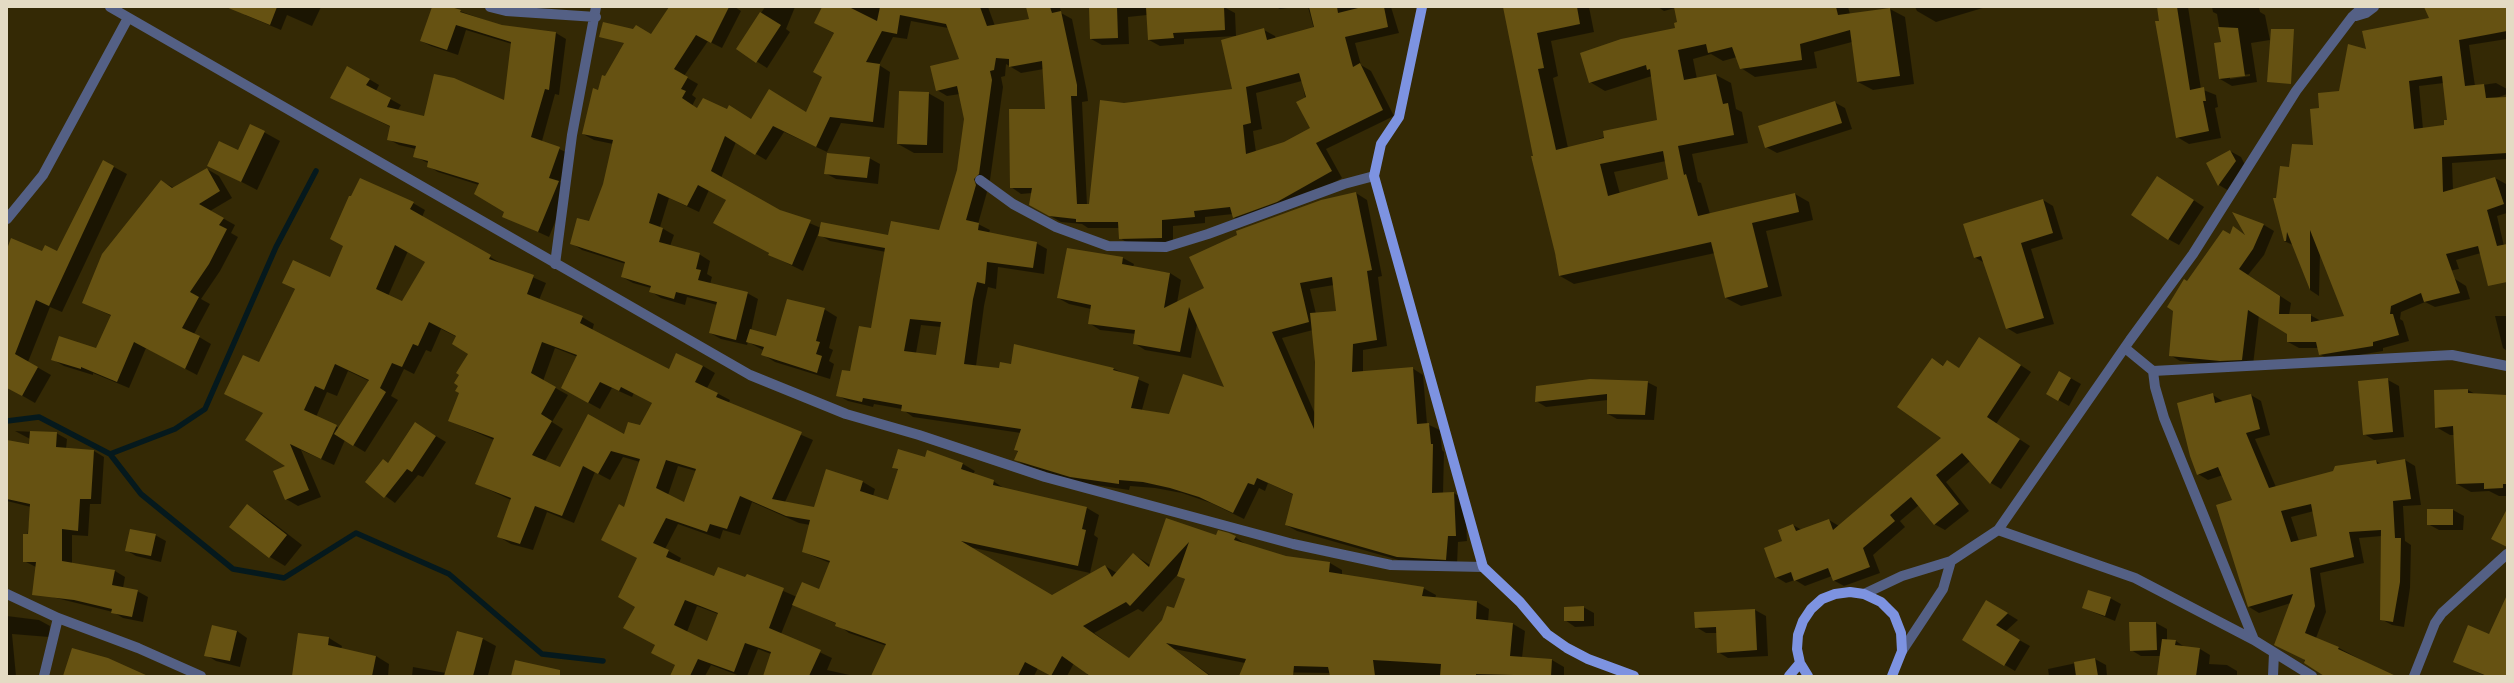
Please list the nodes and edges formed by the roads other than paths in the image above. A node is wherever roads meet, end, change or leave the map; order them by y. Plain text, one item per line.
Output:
1 (110, 7) edge
2 (490, 7) edge
3 (1422, 7) edge
4 (2363, 7) edge
5 (2374, 7) edge
6 (596, 12) edge
7 (2352, 17) junction
8 (128, 18) junction
9 (1374, 176) junction
10 (980, 180) dead end
11 (7, 219) edge
12 (555, 264) junction
13 (2125, 348) junction
14 (2507, 366) edge
15 (2153, 371) junction
16 (1998, 530) junction
17 (2507, 554) edge
18 (1951, 561) junction
19 (1482, 567) junction
20 (7, 594) edge
21 (1864, 594) junction
22 (58, 618) junction
23 (2254, 640) junction
24 (1902, 651) junction
25 (2274, 653) junction
26 (1800, 663) junction
27 (44, 676) edge
28 (201, 676) edge
29 (1634, 676) edge
30 (1789, 676) edge
31 (1808, 676) edge
32 (1892, 676) edge
33 (2273, 676) edge
34 (2312, 676) edge
35 (2414, 676) edge

1 - 8 street
2 - 6 street
3 - 9 main road
4 - 7 street
5 - 7 street
6 - 12 street
7 - 13 street
8 - 11 street
8 - 12 street
9 - 10 street
9 - 19 main road
12 - 19 street
13 - 15 street
13 - 16 street
14 - 15 street
15 - 23 street
16 - 18 street
16 - 23 street
17 - 35 street
18 - 21 street
18 - 24 street
19 - 29 main road
20 - 22 street
21 - 24 main road
21 - 26 main road
22 - 27 street
22 - 28 street
23 - 25 street
24 - 32 main road
25 - 33 street
25 - 34 street
26 - 30 main road
26 - 31 main road

